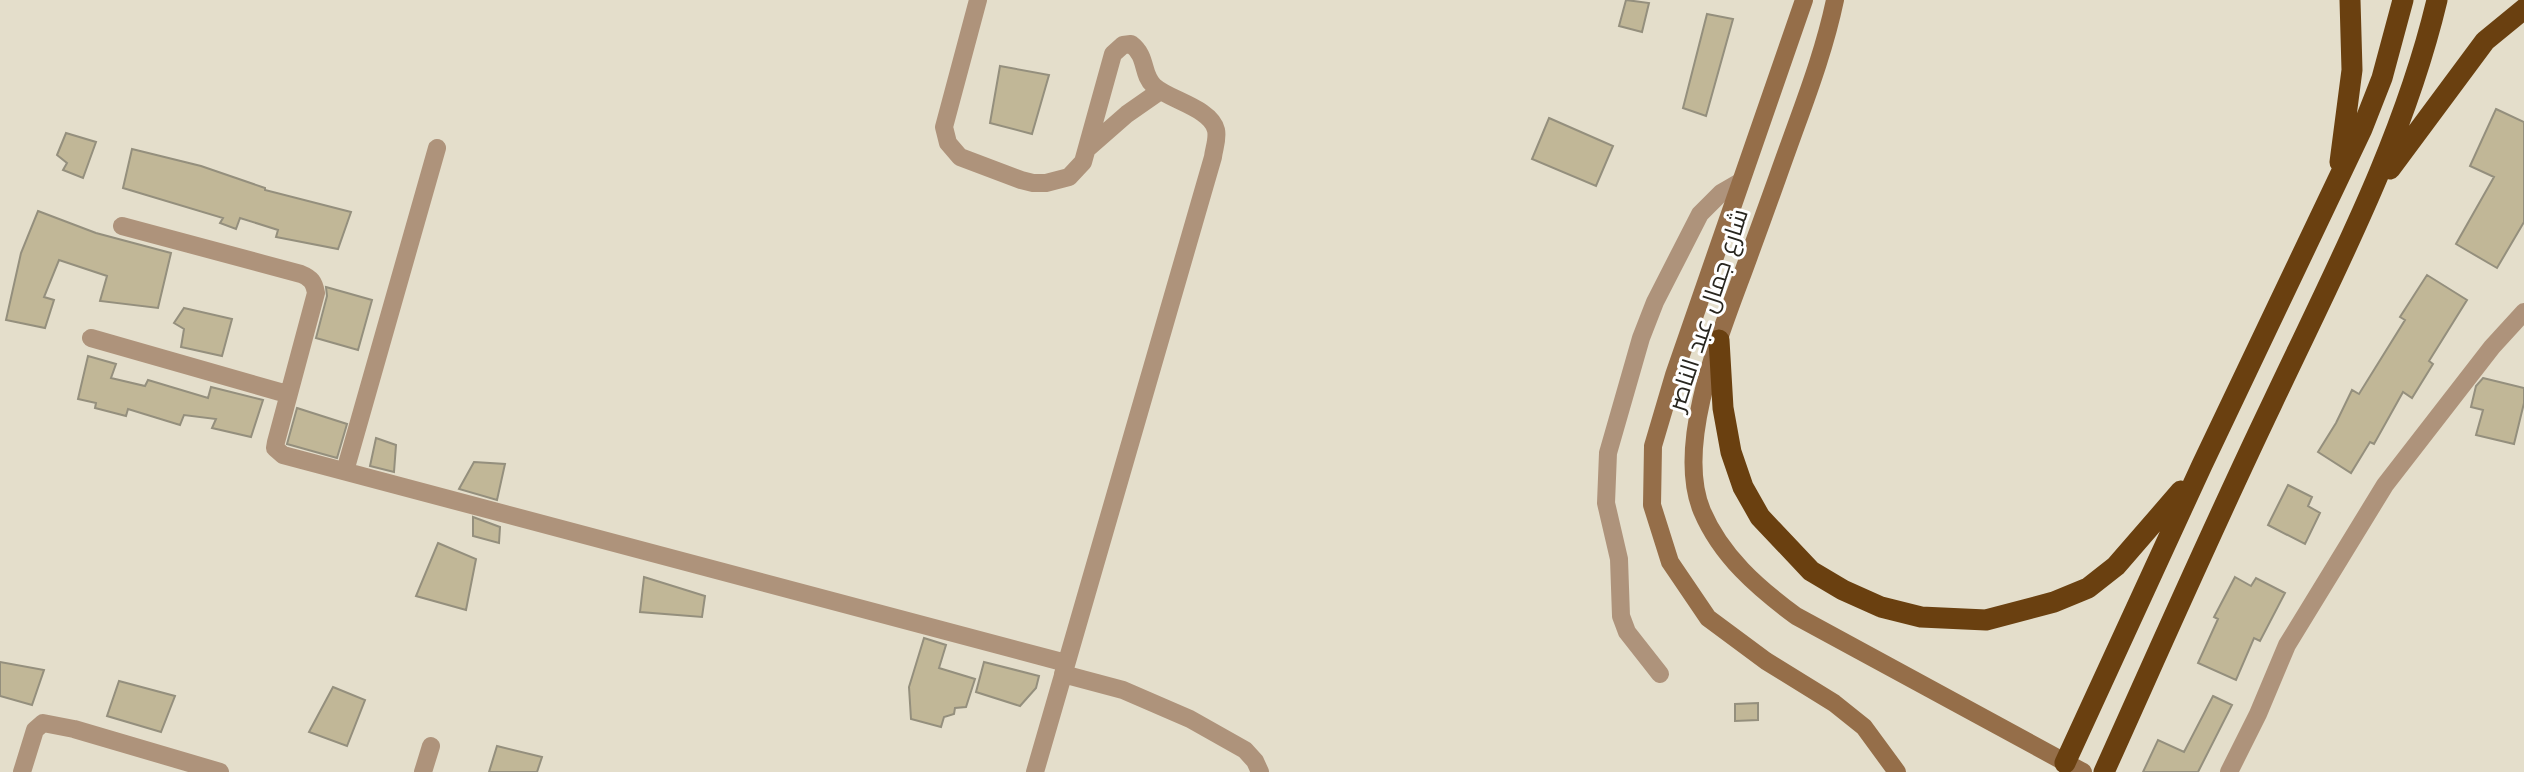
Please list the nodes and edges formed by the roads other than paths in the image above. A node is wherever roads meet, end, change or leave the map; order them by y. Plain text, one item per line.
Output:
1 (978, 0) edge
2 (1804, 0) edge
3 (1835, 0) edge
4 (2350, 0) edge
5 (2403, 0) edge
6 (2437, 0) edge
7 (2524, 9) edge
8 (1160, 91) junction
9 (437, 148) dead end
10 (1087, 149) junction
11 (1741, 182) junction
12 (2336, 184) junction
13 (2370, 197) junction
14 (122, 226) dead end
15 (2524, 312) edge
16 (90, 338) dead end
17 (1719, 340) junction
18 (287, 394) junction
19 (2202, 465) junction
20 (345, 471) junction
21 (1064, 668) junction
22 (1660, 674) dead end
23 (431, 746) dead end
24 (2069, 769) edge
25 (22, 772) edge
26 (220, 772) edge
27 (423, 772) edge
28 (1035, 772) edge
29 (1261, 772) edge
30 (1897, 772) edge
31 (2104, 772) edge
32 (2229, 772) edge

1 - 10 street
2 - 11 main road, شارع جمال عبد الناصر
3 - 17 main road, شارع جمال عبد الناصر
4 - 12 highway
5 - 12 highway
6 - 13 highway
7 - 13 highway
8 - 10 street
8 - 10 street
8 - 21 street
9 - 20 street
11 - 22 street
11 - 30 main road, شارع جمال عبد الناصر
12 - 19 highway
13 - 31 highway
14 - 18 street
15 - 32 street
16 - 18 street
17 - 19 highway
17 - 24 main road, شارع جمال عبد الناصر
18 - 20 street
19 - 24 highway
20 - 21 street
21 - 28 street
21 - 29 street
23 - 27 street
25 - 26 street

